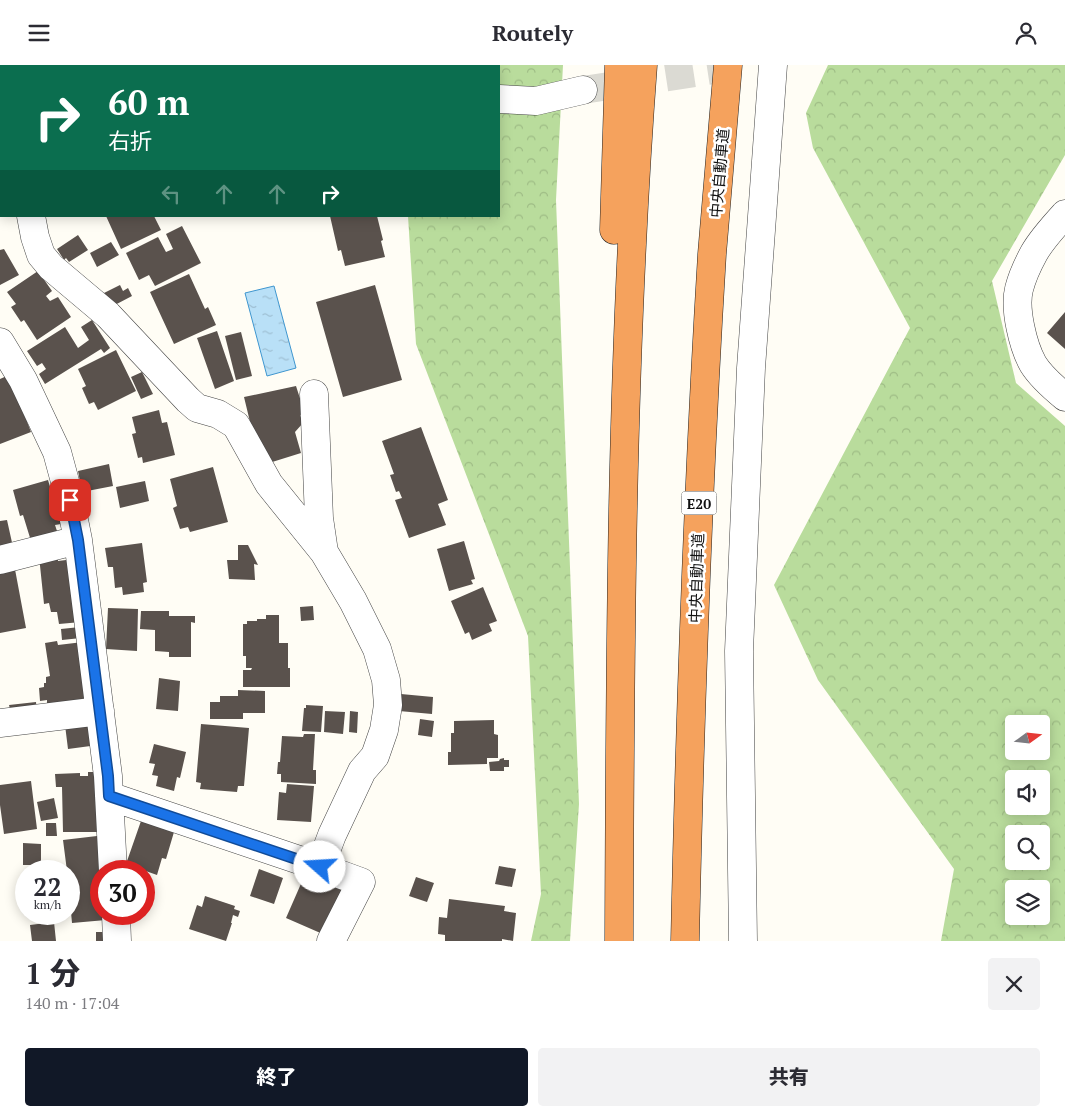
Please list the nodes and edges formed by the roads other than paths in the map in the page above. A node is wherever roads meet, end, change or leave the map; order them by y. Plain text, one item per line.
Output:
1 (619, 65) edge
2 (643, 65) edge
3 (728, 65) edge
4 (773, 65) edge
5 (583, 90) tunnel mouth
6 (500, 99) edge
7 (1065, 213) edge
8 (31, 217) edge
9 (0, 342) edge
10 (314, 394) dead end
11 (1065, 397) edge
12 (78, 540) junction
13 (324, 552) junction
14 (0, 560) edge
15 (100, 711) junction
16 (0, 723) edge
17 (109, 796) junction
18 (112, 860) edge
19 (320, 867) junction
20 (116, 925) edge
21 (117, 941) edge
22 (331, 941) edge
23 (617, 941) edge
24 (685, 941) edge
25 (743, 941) edge

1 - 23 highway
2 - 23 highway
3 - 24 highway, 中央自動車道 / E20
4 - 25 street
5 - 6 street
7 - 11 street
8 - 13 street
9 - 12 street
10 - 13 street
12 - 14 street
12 - 15 street
13 - 19 street
15 - 16 street
15 - 17 street
17 - 18 street
17 - 19 street
19 - 22 street
20 - 21 street

